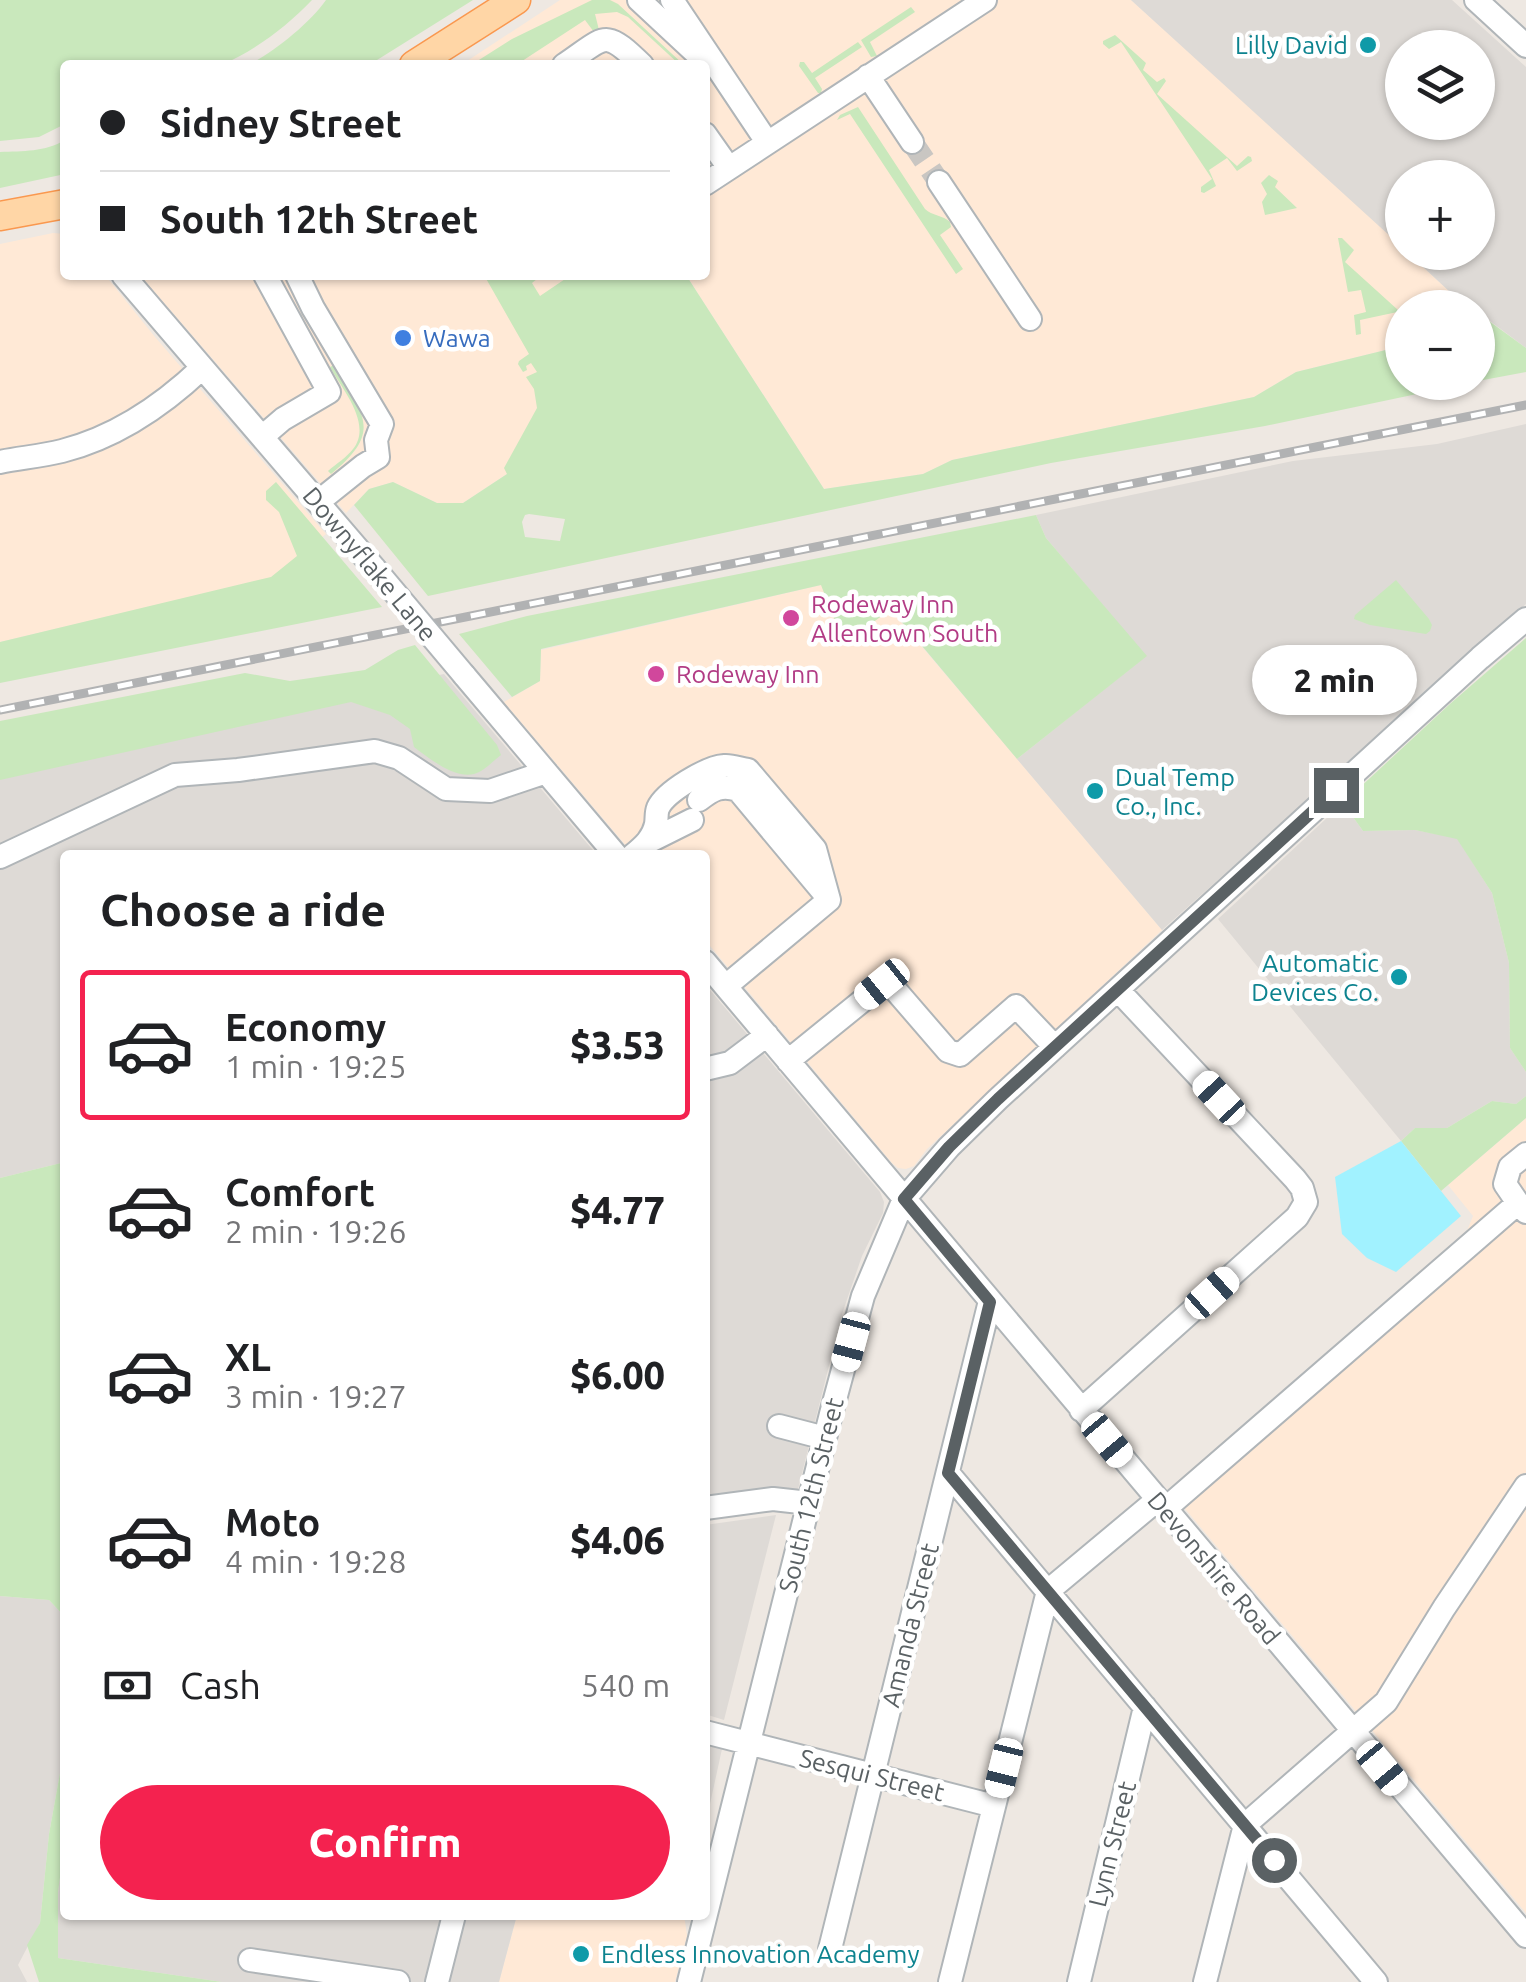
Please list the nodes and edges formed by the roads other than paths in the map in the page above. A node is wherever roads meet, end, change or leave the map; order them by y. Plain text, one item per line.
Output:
1 (516, 0) edge
2 (533, 0) edge
3 (639, 0) edge
4 (672, 0) edge
5 (692, 0) edge
6 (984, 0) edge
7 (1476, 0) edge
8 (490, 18) junction
9 (1526, 46) edge
10 (422, 60) edge
11 (579, 60) edge
12 (637, 60) edge
13 (703, 60) edge
14 (710, 68) edge
15 (868, 76) junction
16 (734, 92) junction
17 (710, 141) edge
18 (766, 142) junction
19 (912, 142) tunnel mouth
20 (728, 168) junction
21 (710, 181) edge
22 (938, 182) tunnel mouth
23 (60, 205) edge
24 (0, 216) edge
25 (127, 280) edge
26 (268, 280) edge
27 (299, 280) edge
28 (1030, 319) dead end
29 (202, 368) junction
30 (262, 437) junction
31 (0, 462) edge
32 (318, 502) junction
33 (1526, 619) edge
34 (546, 772) junction
35 (640, 849) edge
36 (612, 850) edge
37 (0, 857) edge
38 (829, 900) junction
39 (710, 968) edge
40 (726, 986) junction
41 (1118, 990) junction
42 (767, 1035) junction
43 (1055, 1047) junction
44 (788, 1060) junction
45 (710, 1068) edge
46 (1526, 1154) edge
47 (904, 1199) junction
48 (1522, 1208) edge
49 (990, 1302) junction
50 (1081, 1410) junction
51 (779, 1426) dead end
52 (825, 1438) junction
53 (948, 1473) junction
54 (1526, 1486) edge
55 (809, 1504) junction
56 (1161, 1505) junction
57 (710, 1507) edge
58 (1048, 1591) junction
59 (1145, 1706) junction
60 (710, 1733) edge
61 (1353, 1733) junction
62 (750, 1744) junction
63 (873, 1775) junction
64 (994, 1806) junction
65 (1245, 1825) junction
66 (710, 1889) edge
67 (453, 1920) edge
68 (703, 1920) edge
69 (1526, 1936) edge
70 (830, 1950) dead end
71 (250, 1960) dead end
72 (398, 1982) edge
73 (437, 1982) edge
74 (690, 1982) edge
75 (950, 1982) edge
76 (1079, 1982) edge
77 (1205, 1982) edge
78 (1376, 1982) edge

1 - 8 main road
2 - 8 street
3 - 13 street
4 - 16 street
5 - 16 street
6 - 15 street
7 - 9 street
8 - 10 main road
11 - 12 street
14 - 16 street
15 - 18 street
15 - 19 street
16 - 18 street
17 - 20 street
18 - 20 street
20 - 21 street
22 - 28 street
23 - 24 main road
25 - 29 street, Downyflake Lane
26 - 30 street
27 - 32 street
29 - 30 street, Downyflake Lane
29 - 31 street
30 - 32 street, Downyflake Lane
32 - 34 street, Downyflake Lane, bridge
33 - 41 street, South 12th Street
34 - 36 street, Downyflake Lane
34 - 37 street
35 - 38 street
35 - 38 street
38 - 40 street
39 - 40 street
40 - 42 street
41 - 43 street, South 12th Street
41 - 50 street
42 - 44 street
42 - 45 street
43 - 44 street
43 - 47 street, South 12th Street
44 - 47 street
46 - 48 street
47 - 49 street, Devonshire Road
47 - 52 street, South 12th Street
48 - 56 street
49 - 50 street, Devonshire Road
49 - 53 street, Amanda Street
50 - 56 street, Devonshire Road
51 - 52 street
52 - 55 street, South 12th Street
53 - 58 street
53 - 63 street, Amanda Street
54 - 61 street
55 - 57 street
55 - 62 street, South 12th Street
56 - 58 street
56 - 61 street, Devonshire Road
58 - 59 street
58 - 64 street
59 - 65 street
59 - 76 street, Lynn Street
60 - 62 street, Sesqui Street
61 - 65 street
61 - 69 street, Devonshire Road
62 - 63 street, Sesqui Street
62 - 66 street, South 12th Street
63 - 64 street, Sesqui Street
63 - 70 street, Amanda Street
64 - 75 street
65 - 77 street
65 - 78 street
67 - 73 street
68 - 74 street, South 12th Street
71 - 72 street

